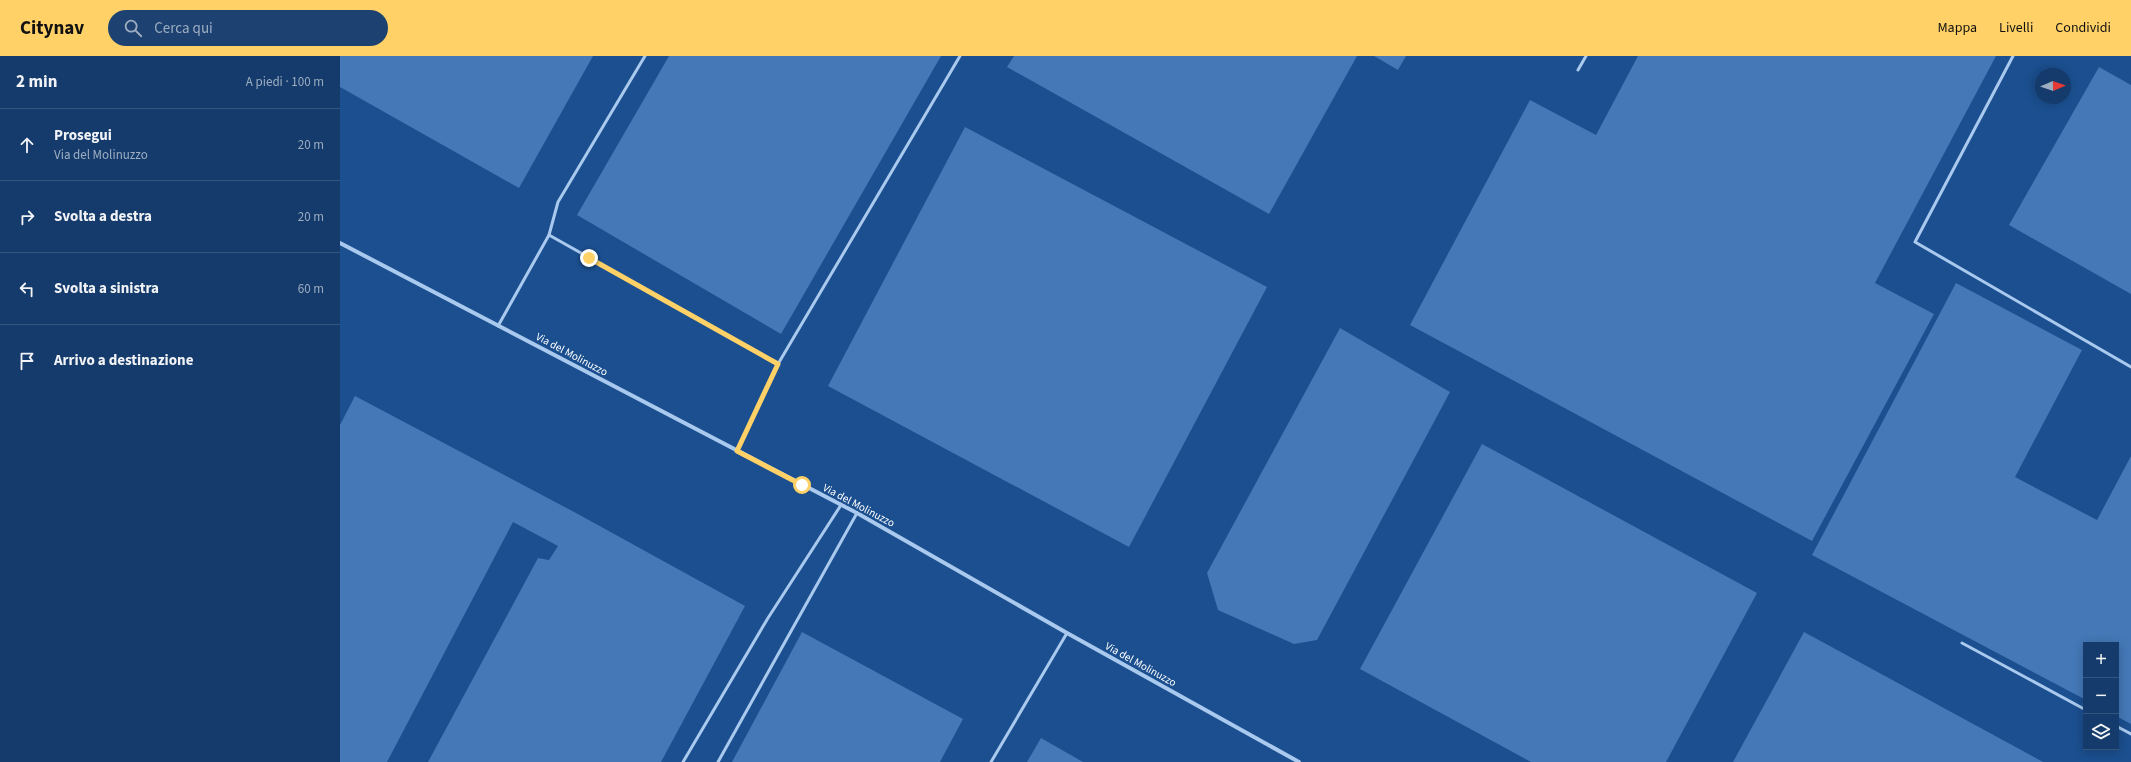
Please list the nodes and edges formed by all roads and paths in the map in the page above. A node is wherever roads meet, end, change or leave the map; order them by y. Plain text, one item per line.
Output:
1 (645, 56) edge
2 (960, 56) edge
3 (1586, 56) edge
4 (2013, 56) edge
5 (1578, 70) dead end
6 (548, 235) junction
7 (340, 243) edge
8 (498, 326) junction
9 (778, 364) junction
10 (2131, 367) edge
11 (737, 451) junction
12 (841, 505) junction
13 (858, 513) junction
14 (1067, 633) junction
15 (1962, 643) dead end
16 (2083, 708) edge
17 (2119, 728) edge
18 (2131, 734) edge
19 (683, 762) edge
20 (718, 762) edge
21 (991, 762) edge
22 (1299, 762) edge

1 - 6 lane
2 - 9 lane
3 - 5 lane
4 - 10 lane
6 - 8 lane
6 - 9 lane
7 - 8 street, Via del Molinuzzo
8 - 11 street, Via del Molinuzzo
9 - 11 lane
11 - 12 street, Via del Molinuzzo
12 - 13 street, Via del Molinuzzo
12 - 19 lane
13 - 14 street, Via del Molinuzzo
13 - 20 lane
14 - 21 lane
14 - 22 street, Via del Molinuzzo
15 - 16 lane
17 - 18 lane

